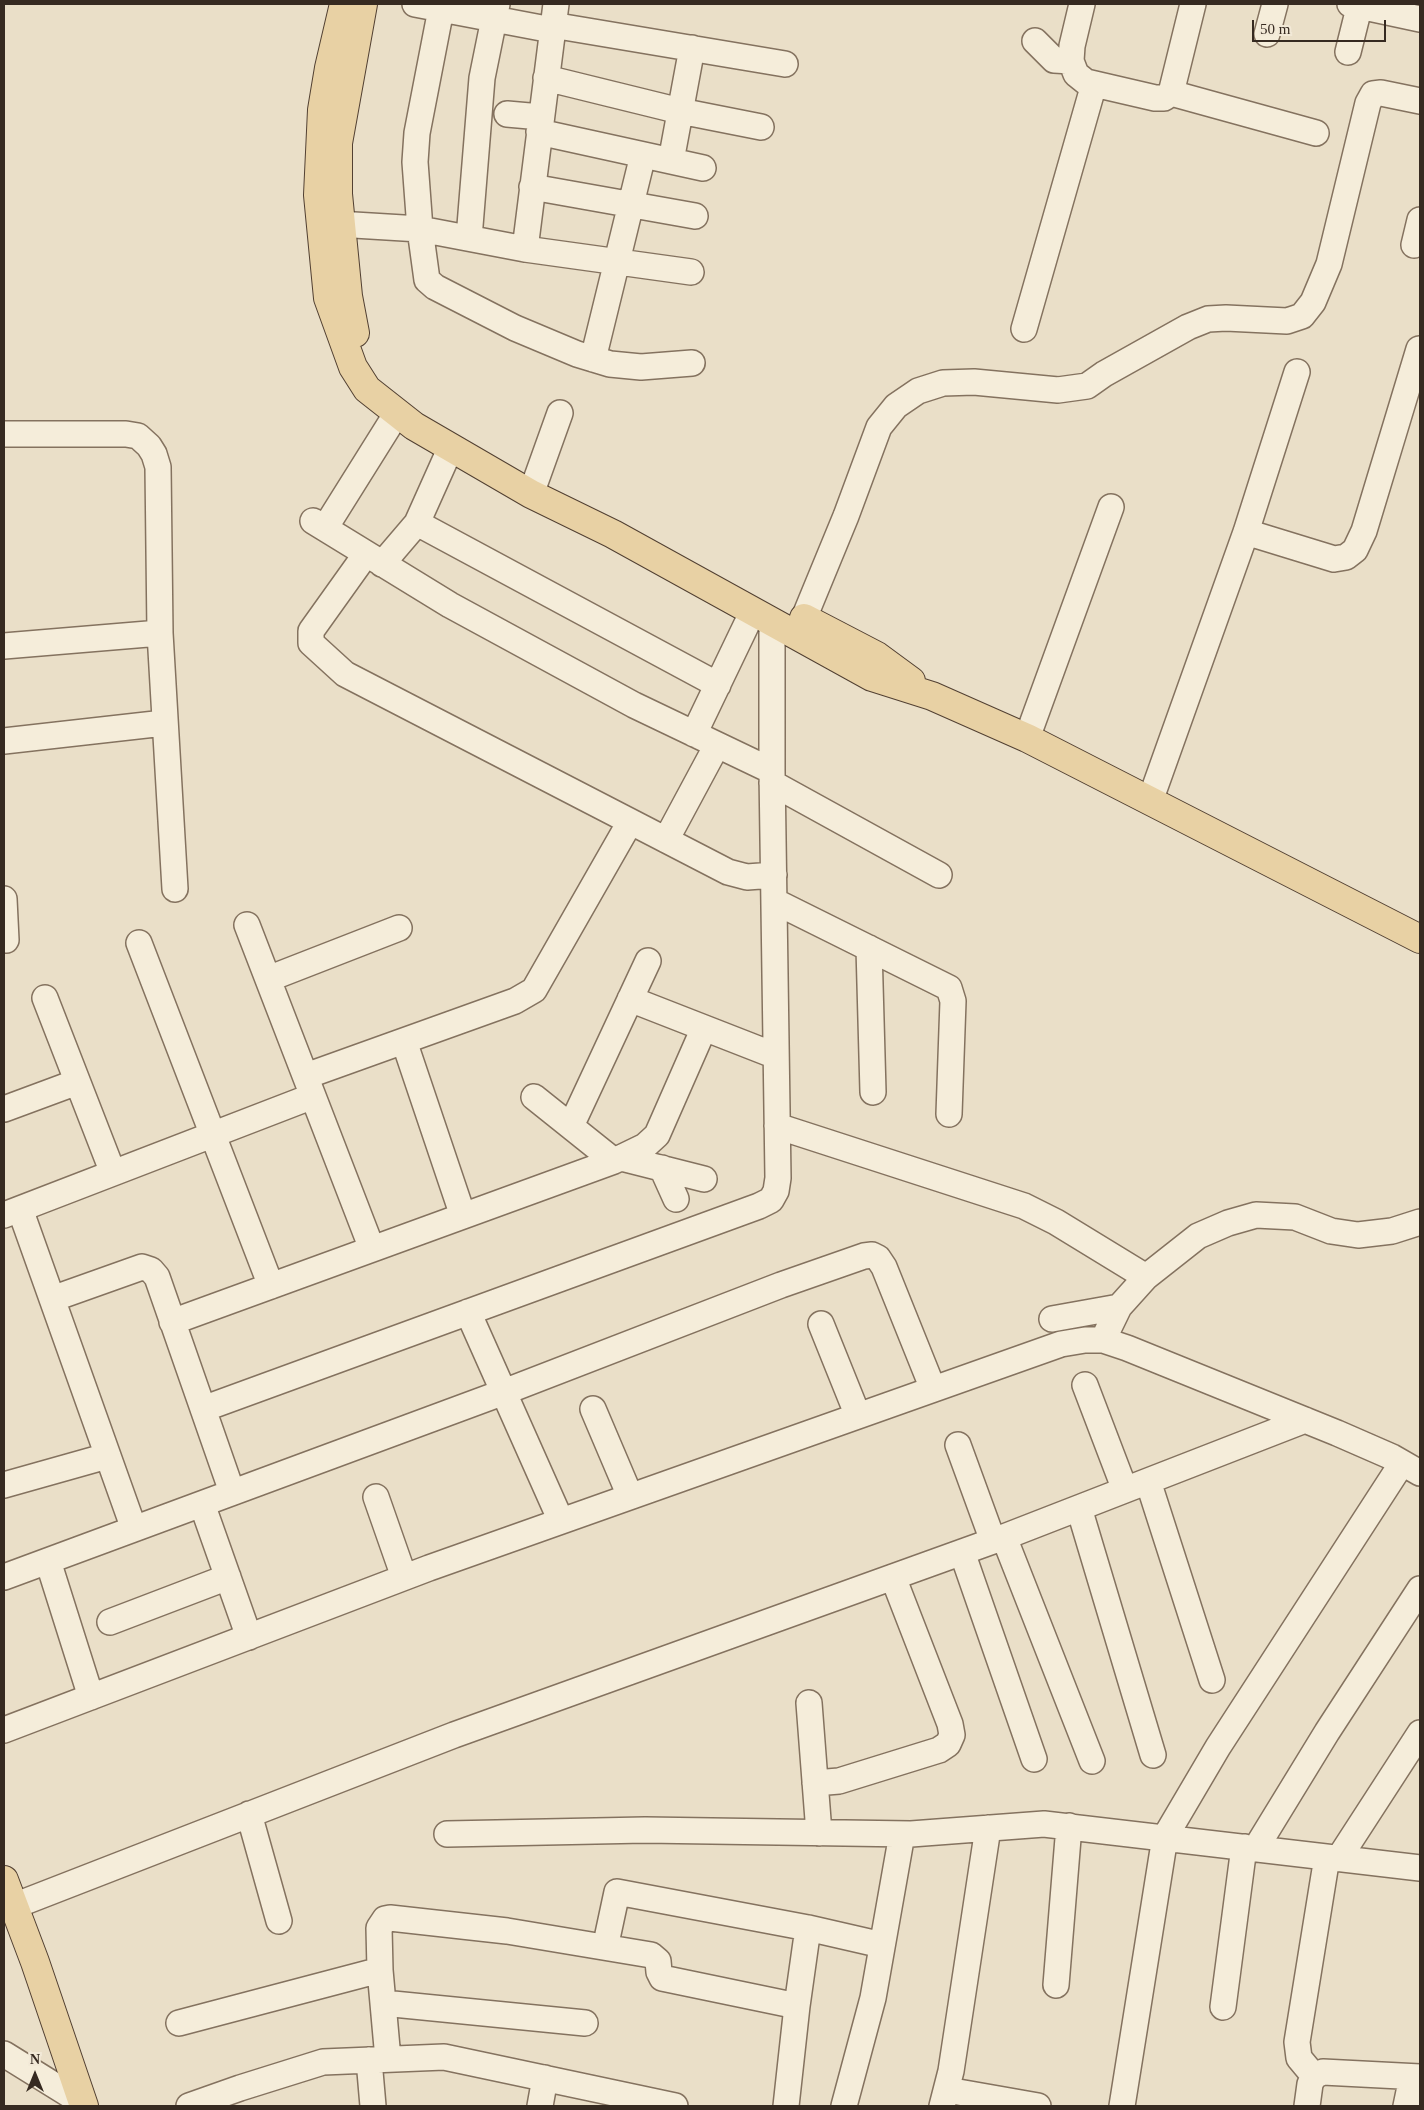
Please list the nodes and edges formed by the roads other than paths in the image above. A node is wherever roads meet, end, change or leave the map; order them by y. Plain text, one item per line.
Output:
1 (344, 4) edge
2 (363, 4) edge
3 (415, 4) edge
4 (1082, 4) edge
5 (1193, 4) edge
6 (1275, 4) edge
7 (1357, 4) edge
8 (441, 6) edge
9 (495, 11) edge
10 (1420, 19) edge
11 (553, 20) edge
12 (1267, 34) dead end
13 (1035, 41) dead end
14 (692, 48) junction
15 (1348, 52) dead end
16 (1071, 60) junction
17 (785, 64) dead end
18 (546, 78) junction
19 (1094, 84) junction
20 (1171, 93) junction
21 (1420, 101) edge
22 (680, 111) junction
23 (506, 114) dead end
24 (540, 125) junction
25 (761, 127) dead end
26 (1316, 133) dead end
27 (643, 155) junction
28 (671, 161) junction
29 (703, 168) dead end
30 (532, 187) junction
31 (631, 205) junction
32 (695, 216) dead end
33 (1420, 220) edge
34 (331, 223) junction
35 (420, 229) junction
36 (469, 238) junction
37 (1414, 245) dead end
38 (524, 249) junction
39 (617, 261) junction
40 (692, 272) dead end
41 (1024, 329) dead end
42 (1419, 349) dead end
43 (593, 359) junction
44 (692, 363) dead end
45 (1297, 372) dead end
46 (397, 412) junction
47 (560, 413) dead end
48 (4, 434) edge
49 (451, 447) junction
50 (534, 486) junction
51 (1111, 507) dead end
52 (417, 523) junction
53 (1246, 532) junction
54 (374, 559) junction
55 (763, 617) junction
56 (804, 618) junction
57 (160, 633) junction
58 (4, 646) edge
59 (718, 685) junction
60 (932, 696) junction
61 (164, 723) junction
62 (694, 734) junction
63 (1027, 738) junction
64 (4, 740) edge
65 (717, 745) junction
66 (772, 777) junction
67 (1150, 801) junction
68 (630, 822) junction
69 (666, 840) junction
70 (939, 875) dead end
71 (774, 876) junction
72 (175, 889) dead end
73 (4, 899) edge
74 (774, 901) junction
75 (247, 925) dead end
76 (399, 928) dead end
77 (1420, 939) edge
78 (6, 940) dead end
79 (139, 943) dead end
80 (868, 948) junction
81 (648, 961) dead end
82 (268, 979) junction
83 (45, 998) dead end
84 (630, 999) junction
85 (704, 1028) junction
86 (404, 1040) junction
87 (776, 1056) junction
88 (77, 1082) junction
89 (310, 1086) junction
90 (873, 1092) dead end
91 (534, 1097) dead end
92 (4, 1109) edge
93 (949, 1114) dead end
94 (571, 1126) junction
95 (777, 1126) junction
96 (213, 1135) junction
97 (618, 1159) junction
98 (662, 1168) junction
99 (113, 1173) junction
100 (704, 1179) dead end
101 (676, 1199) dead end
102 (12, 1212) edge
103 (463, 1216) junction
104 (1420, 1222) edge
105 (372, 1249) junction
106 (1146, 1278) junction
107 (271, 1286) junction
108 (52, 1299) junction
109 (1119, 1307) junction
110 (468, 1312) junction
111 (1052, 1319) dead end
112 (172, 1322) junction
113 (820, 1324) dead end
114 (1103, 1340) junction
115 (1084, 1385) dead end
116 (933, 1389) junction
117 (504, 1392) junction
118 (203, 1409) junction
119 (593, 1409) dead end
120 (858, 1416) junction
121 (1305, 1420) junction
122 (958, 1446) dead end
123 (108, 1456) junction
124 (1411, 1468) edge
125 (1148, 1481) junction
126 (4, 1485) edge
127 (1125, 1490) junction
128 (232, 1492) junction
129 (630, 1496) junction
130 (376, 1497) dead end
131 (202, 1504) junction
132 (1078, 1508) junction
133 (560, 1521) junction
134 (134, 1529) junction
135 (998, 1539) junction
136 (962, 1552) junction
137 (48, 1561) junction
138 (228, 1577) junction
139 (404, 1577) junction
140 (893, 1577) junction
141 (4, 1578) edge
142 (1420, 1589) edge
143 (110, 1622) dead end
144 (249, 1636) junction
145 (1212, 1680) dead end
146 (91, 1697) junction
147 (808, 1703) dead end
148 (4, 1730) edge
149 (1420, 1733) edge
150 (1153, 1755) dead end
151 (1034, 1759) dead end
152 (1092, 1761) dead end
153 (815, 1783) junction
154 (249, 1814) junction
155 (1069, 1826) junction
156 (988, 1828) junction
157 (819, 1833) junction
158 (446, 1834) dead end
159 (902, 1834) junction
160 (1165, 1837) junction
161 (1250, 1847) junction
162 (1333, 1857) junction
163 (1420, 1868) edge
164 (4, 1880) edge
165 (14, 1906) junction
166 (279, 1921) dead end
167 (808, 1928) junction
168 (608, 1934) dead end
169 (882, 1945) junction
170 (380, 1970) junction
171 (1056, 1985) dead end
172 (383, 2003) junction
173 (797, 2006) junction
174 (1223, 2007) dead end
175 (584, 2023) dead end
176 (179, 2024) dead end
177 (4, 2054) edge
178 (378, 2059) junction
179 (1314, 2076) junction
180 (1416, 2077) edge
181 (545, 2078) junction
182 (243, 2097) edge
183 (945, 2098) edge
184 (631, 2102) edge
185 (83, 2104) edge
186 (189, 2106) edge
187 (373, 2106) edge
188 (540, 2106) edge
189 (675, 2106) edge
190 (786, 2106) edge
191 (844, 2106) edge
192 (1038, 2106) edge
193 (1122, 2106) edge
194 (1307, 2106) edge
195 (1406, 2106) edge

1 - 34 main road
2 - 34 main road
3 - 8 street
4 - 16 street
5 - 20 street
6 - 12 street
7 - 10 street
7 - 15 street
8 - 9 street
8 - 35 street
9 - 11 street
9 - 36 street
11 - 14 street
11 - 18 street
13 - 16 street
14 - 17 street
14 - 22 street
16 - 19 street
18 - 22 street
18 - 24 street
19 - 20 street
19 - 41 street
20 - 26 street
21 - 56 street
22 - 25 street
22 - 28 street
23 - 24 street
24 - 27 street
24 - 30 street
27 - 28 street
27 - 31 street
28 - 29 street
30 - 31 street
30 - 38 street
31 - 32 street
31 - 39 street
33 - 37 street
34 - 35 street
34 - 46 main road
34 - 50 main road
35 - 36 street
35 - 43 street
36 - 38 street
38 - 39 street
39 - 40 street
39 - 43 street
42 - 53 street
43 - 44 street
45 - 53 street
46 - 49 main road
46 - 54 street
47 - 50 street
48 - 57 street
49 - 50 main road
49 - 52 street
50 - 55 main road
50 - 56 main road
51 - 63 street
52 - 54 street
52 - 59 street
53 - 67 street
54 - 62 street
54 - 68 street
55 - 59 street
55 - 60 main road
55 - 66 street
56 - 60 main road
57 - 58 street
57 - 61 street
59 - 62 street
60 - 63 main road
61 - 64 street
61 - 72 street
62 - 65 street
63 - 67 main road
65 - 66 street
65 - 69 street
66 - 70 street
66 - 71 street
67 - 77 main road
68 - 69 street
68 - 86 street
69 - 71 street
71 - 74 street
73 - 78 street
74 - 80 street
74 - 87 street
75 - 82 street
76 - 82 street
79 - 96 street
80 - 90 street
80 - 93 street
81 - 84 street
82 - 89 street
83 - 88 street
84 - 85 street
84 - 94 street
85 - 87 street
85 - 97 street
86 - 89 street
86 - 103 street
87 - 95 street
88 - 92 street
88 - 99 street
89 - 96 street
89 - 105 street
91 - 94 street
94 - 97 street
95 - 106 street
95 - 110 street
96 - 99 street
96 - 107 street
97 - 98 street
97 - 103 street
98 - 100 street
98 - 101 street
99 - 102 street
102 - 108 street
103 - 105 street
104 - 106 street
105 - 107 street
106 - 109 street
107 - 112 street
108 - 112 street
108 - 123 street
109 - 111 street
109 - 114 street
110 - 117 street
110 - 118 street
112 - 118 street
113 - 120 street
114 - 116 street
114 - 121 street
115 - 127 street
116 - 117 street
116 - 120 street
117 - 128 street
117 - 133 street
118 - 128 street
119 - 129 street
120 - 129 street
121 - 124 street
121 - 125 street
122 - 135 street
123 - 126 street
123 - 134 street
124 - 160 street
125 - 127 street
125 - 145 street
127 - 132 street
128 - 131 street
129 - 133 street
130 - 139 street
131 - 134 street
131 - 138 street
132 - 135 street
132 - 150 street
133 - 139 street
134 - 137 street
135 - 136 street
135 - 152 street
136 - 140 street
136 - 151 street
137 - 141 street
137 - 146 street
138 - 143 street
138 - 144 street
139 - 144 street
140 - 153 street
140 - 154 street
142 - 161 street
144 - 146 street
146 - 148 street
147 - 153 street
149 - 162 street
153 - 157 street
154 - 165 street
154 - 166 street
155 - 156 street
155 - 160 street
155 - 171 street
156 - 159 street
156 - 183 street
157 - 158 street
157 - 159 street
159 - 169 street
160 - 161 street
160 - 193 street
161 - 162 street
161 - 174 street
162 - 163 street
162 - 179 street
164 - 165 main road
165 - 185 main road
167 - 168 street
167 - 169 street
167 - 173 street
169 - 191 street
170 - 172 street
170 - 173 street
170 - 176 street
172 - 175 street
172 - 178 street
173 - 190 street
177 - 185 street
178 - 181 street
178 - 182 street
178 - 187 street
179 - 180 street
179 - 194 street
180 - 195 street
181 - 184 street
181 - 188 street
182 - 186 street
183 - 192 street
184 - 189 street

